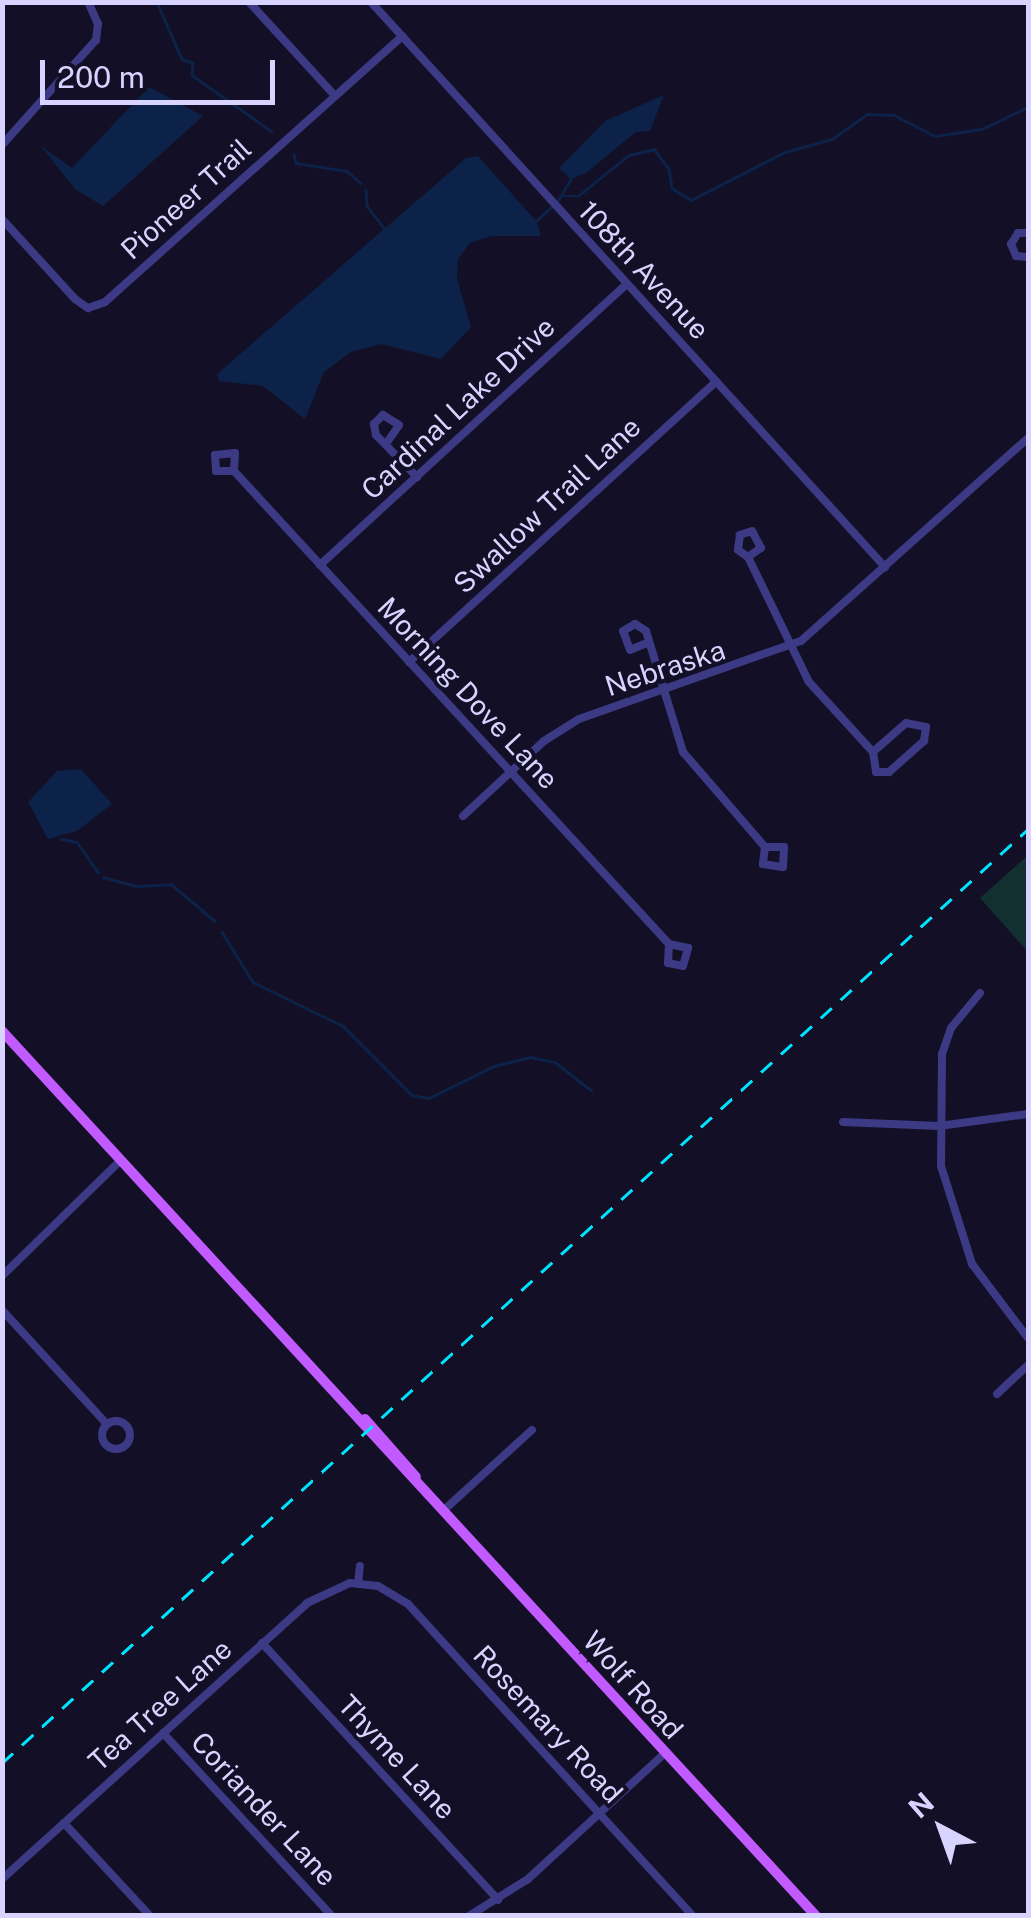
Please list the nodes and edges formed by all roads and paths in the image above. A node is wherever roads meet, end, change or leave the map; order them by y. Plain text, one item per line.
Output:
1 (88, 2) edge
2 (249, 2) edge
3 (371, 2) edge
4 (402, 36) junction
5 (335, 96) junction
6 (2, 145) edge
7 (2, 219) edge
8 (1028, 232) edge
9 (1028, 258) edge
10 (626, 284) junction
11 (716, 382) junction
12 (1028, 438) edge
13 (388, 441) dead end
14 (234, 472) dead end
15 (417, 477) junction
16 (748, 557) dead end
17 (320, 565) junction
18 (885, 568) junction
19 (647, 643) dead end
20 (790, 648) junction
21 (410, 662) junction
22 (664, 692) junction
23 (873, 752) junction
24 (510, 772) junction
25 (463, 816) dead end
26 (764, 848) dead end
27 (669, 944) dead end
28 (980, 993) dead end
29 (2, 1031) edge
30 (1028, 1114) edge
31 (843, 1122) dead end
32 (939, 1126) junction
33 (121, 1160) junction
34 (2, 1276) edge
35 (2, 1310) edge
36 (1028, 1338) edge
37 (1028, 1365) edge
38 (997, 1394) dead end
39 (106, 1424) dead end
40 (532, 1430) dead end
41 (444, 1510) junction
42 (360, 1566) dead end
43 (358, 1584) junction
44 (262, 1643) junction
45 (163, 1732) junction
46 (665, 1754) junction
47 (600, 1814) junction
48 (64, 1823) junction
49 (2, 1879) edge
50 (498, 1900) junction
51 (691, 1915) edge
52 (150, 1916) edge
53 (332, 1916) edge
54 (469, 1916) edge
55 (816, 1916) edge

1 - 6 street
2 - 5 street
3 - 4 street, 108th Avenue
4 - 5 street, Pioneer Trail
4 - 10 street, 108th Avenue
5 - 7 street, Pioneer Trail
8 - 9 street
10 - 11 street, 108th Avenue
10 - 15 street, Cardinal Lake Drive
11 - 18 street, 108th Avenue
11 - 21 street, Swallow Trail Lane
12 - 18 street, Nebraska
13 - 15 street
14 - 17 street, Morning Dove Lane
15 - 17 street, Cardinal Lake Drive
16 - 20 street
17 - 21 street, Morning Dove Lane
18 - 20 street, Nebraska
19 - 22 street
20 - 22 street, Nebraska
20 - 23 street
21 - 24 street, Morning Dove Lane
22 - 24 street, Nebraska
22 - 26 street
23 - 23 street
24 - 25 street, Nebraska
24 - 27 street, Morning Dove Lane
28 - 32 street
29 - 33 main road, Wolf Road
30 - 32 street
31 - 32 street
32 - 36 street
33 - 34 street
33 - 41 main road, Wolf Road
35 - 39 street
37 - 38 street
40 - 41 street
41 - 46 main road, Wolf Road
42 - 43 street
43 - 44 street, Tea Tree Lane
43 - 47 street, Rosemary Road
44 - 45 street, Tea Tree Lane
44 - 50 street, Thyme Lane
45 - 48 street, Tea Tree Lane
45 - 53 street, Coriander Lane
46 - 47 street
46 - 55 main road, Wolf Road
47 - 50 street
47 - 51 street, Rosemary Road
48 - 49 street, Tea Tree Lane
48 - 52 street
50 - 54 street

